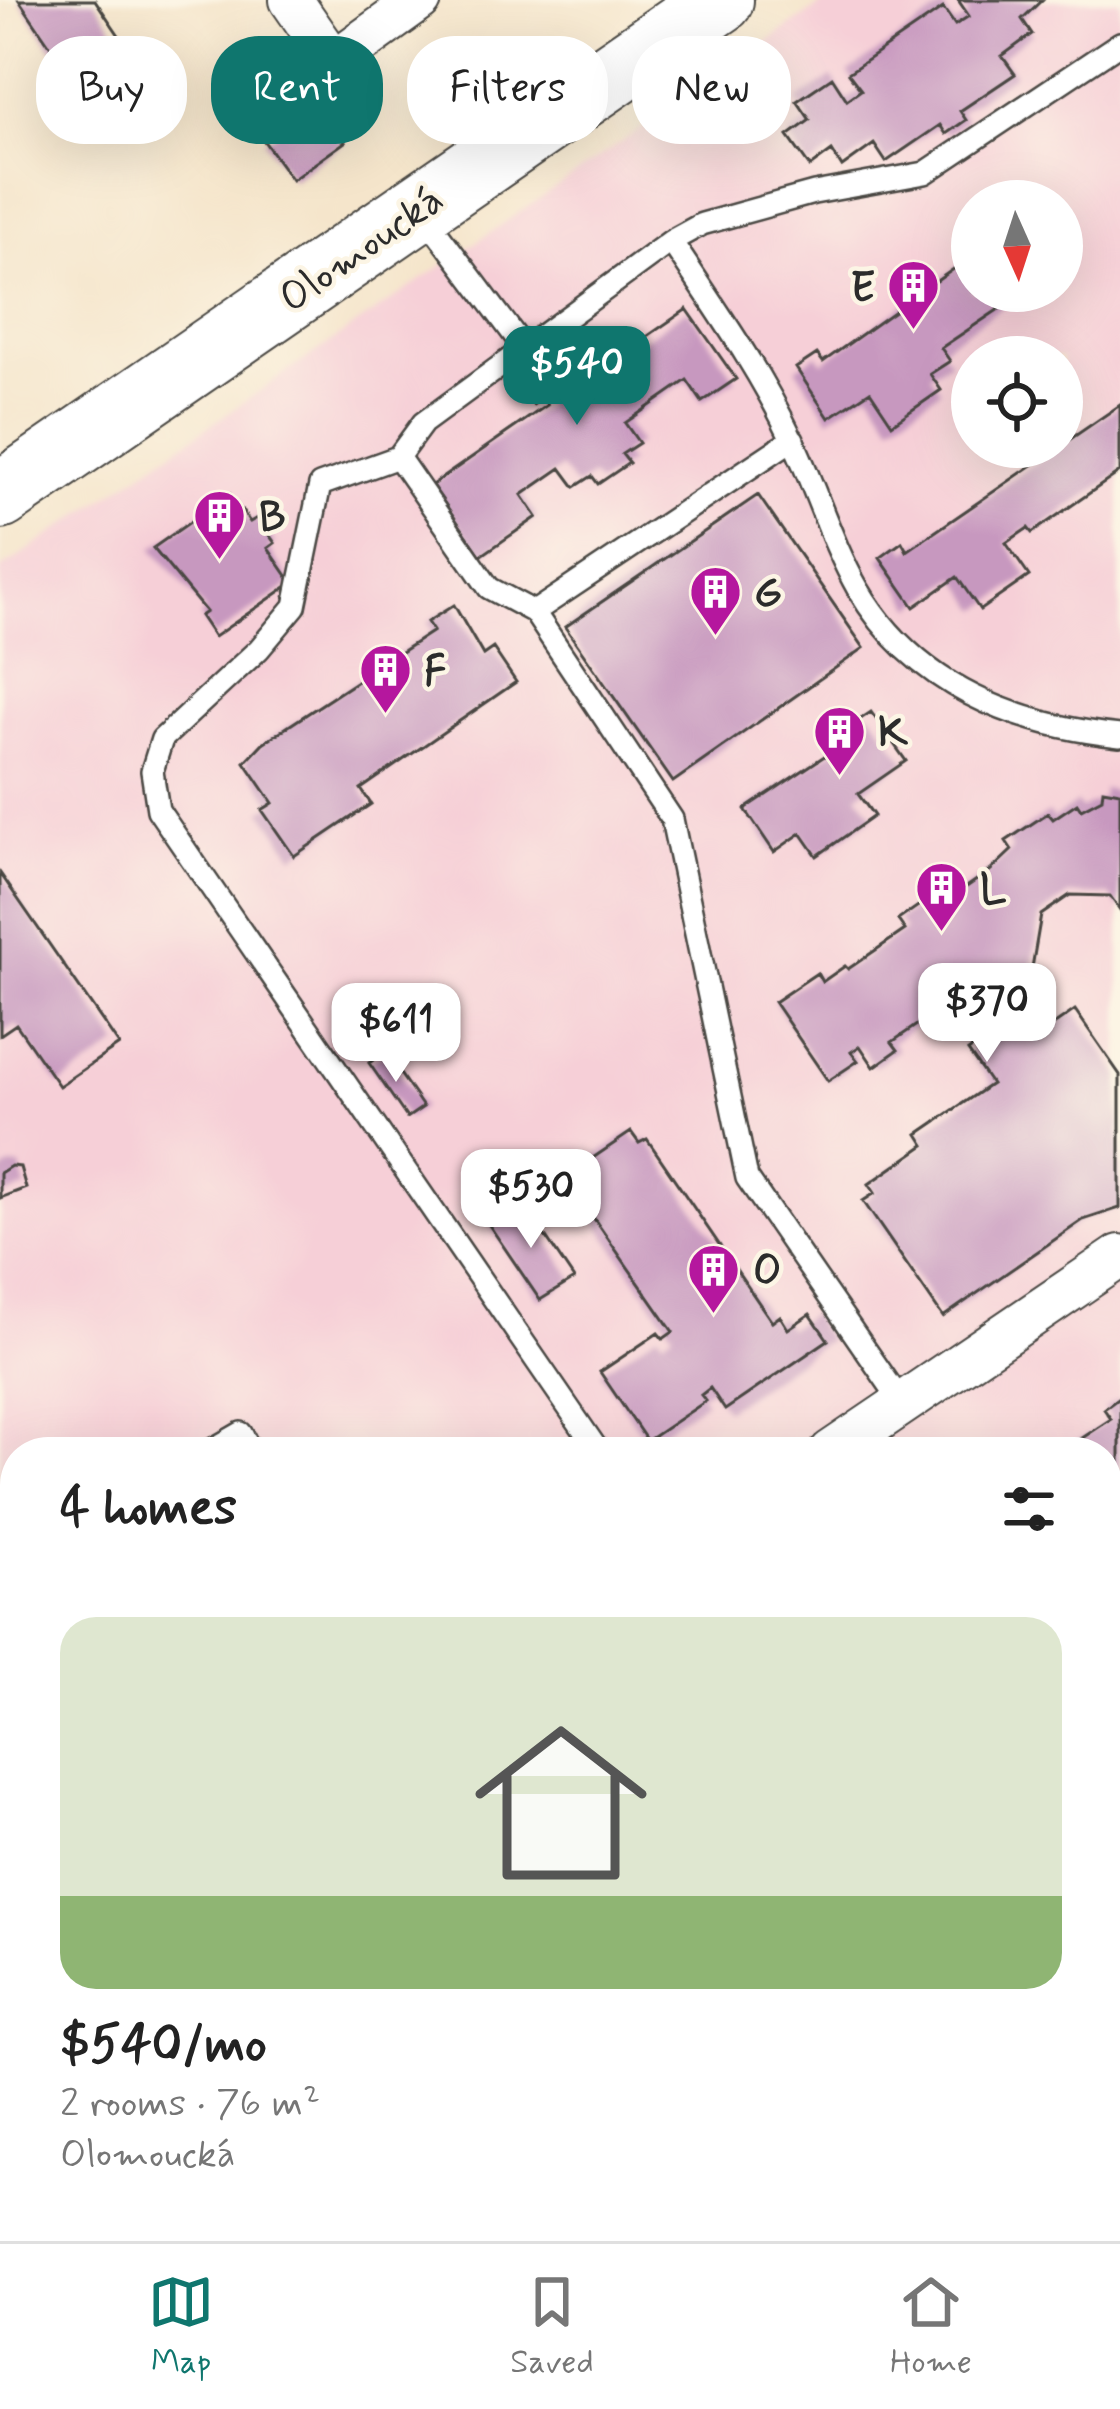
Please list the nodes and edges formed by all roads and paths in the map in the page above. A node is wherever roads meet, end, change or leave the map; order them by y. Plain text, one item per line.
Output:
1 (291, 0) edge
2 (420, 0) edge
3 (720, 0) edge
4 (1120, 44) edge
5 (418, 207) junction
6 (671, 241) junction
7 (524, 348) junction
8 (793, 439) junction
9 (398, 457) junction
10 (0, 496) edge
11 (534, 612) junction
12 (1120, 736) edge
13 (1120, 1256) edge
14 (903, 1404) junction
15 (589, 1437) edge
16 (854, 1437) edge

1 - 2 street
3 - 5 main road, Olomoucká
4 - 6 lane
5 - 7 lane
5 - 10 main road, Olomoucká
6 - 7 lane
6 - 8 lane
7 - 9 lane
8 - 11 lane
8 - 12 lane
9 - 11 lane
9 - 15 lane
11 - 14 lane
13 - 14 street
14 - 16 street

